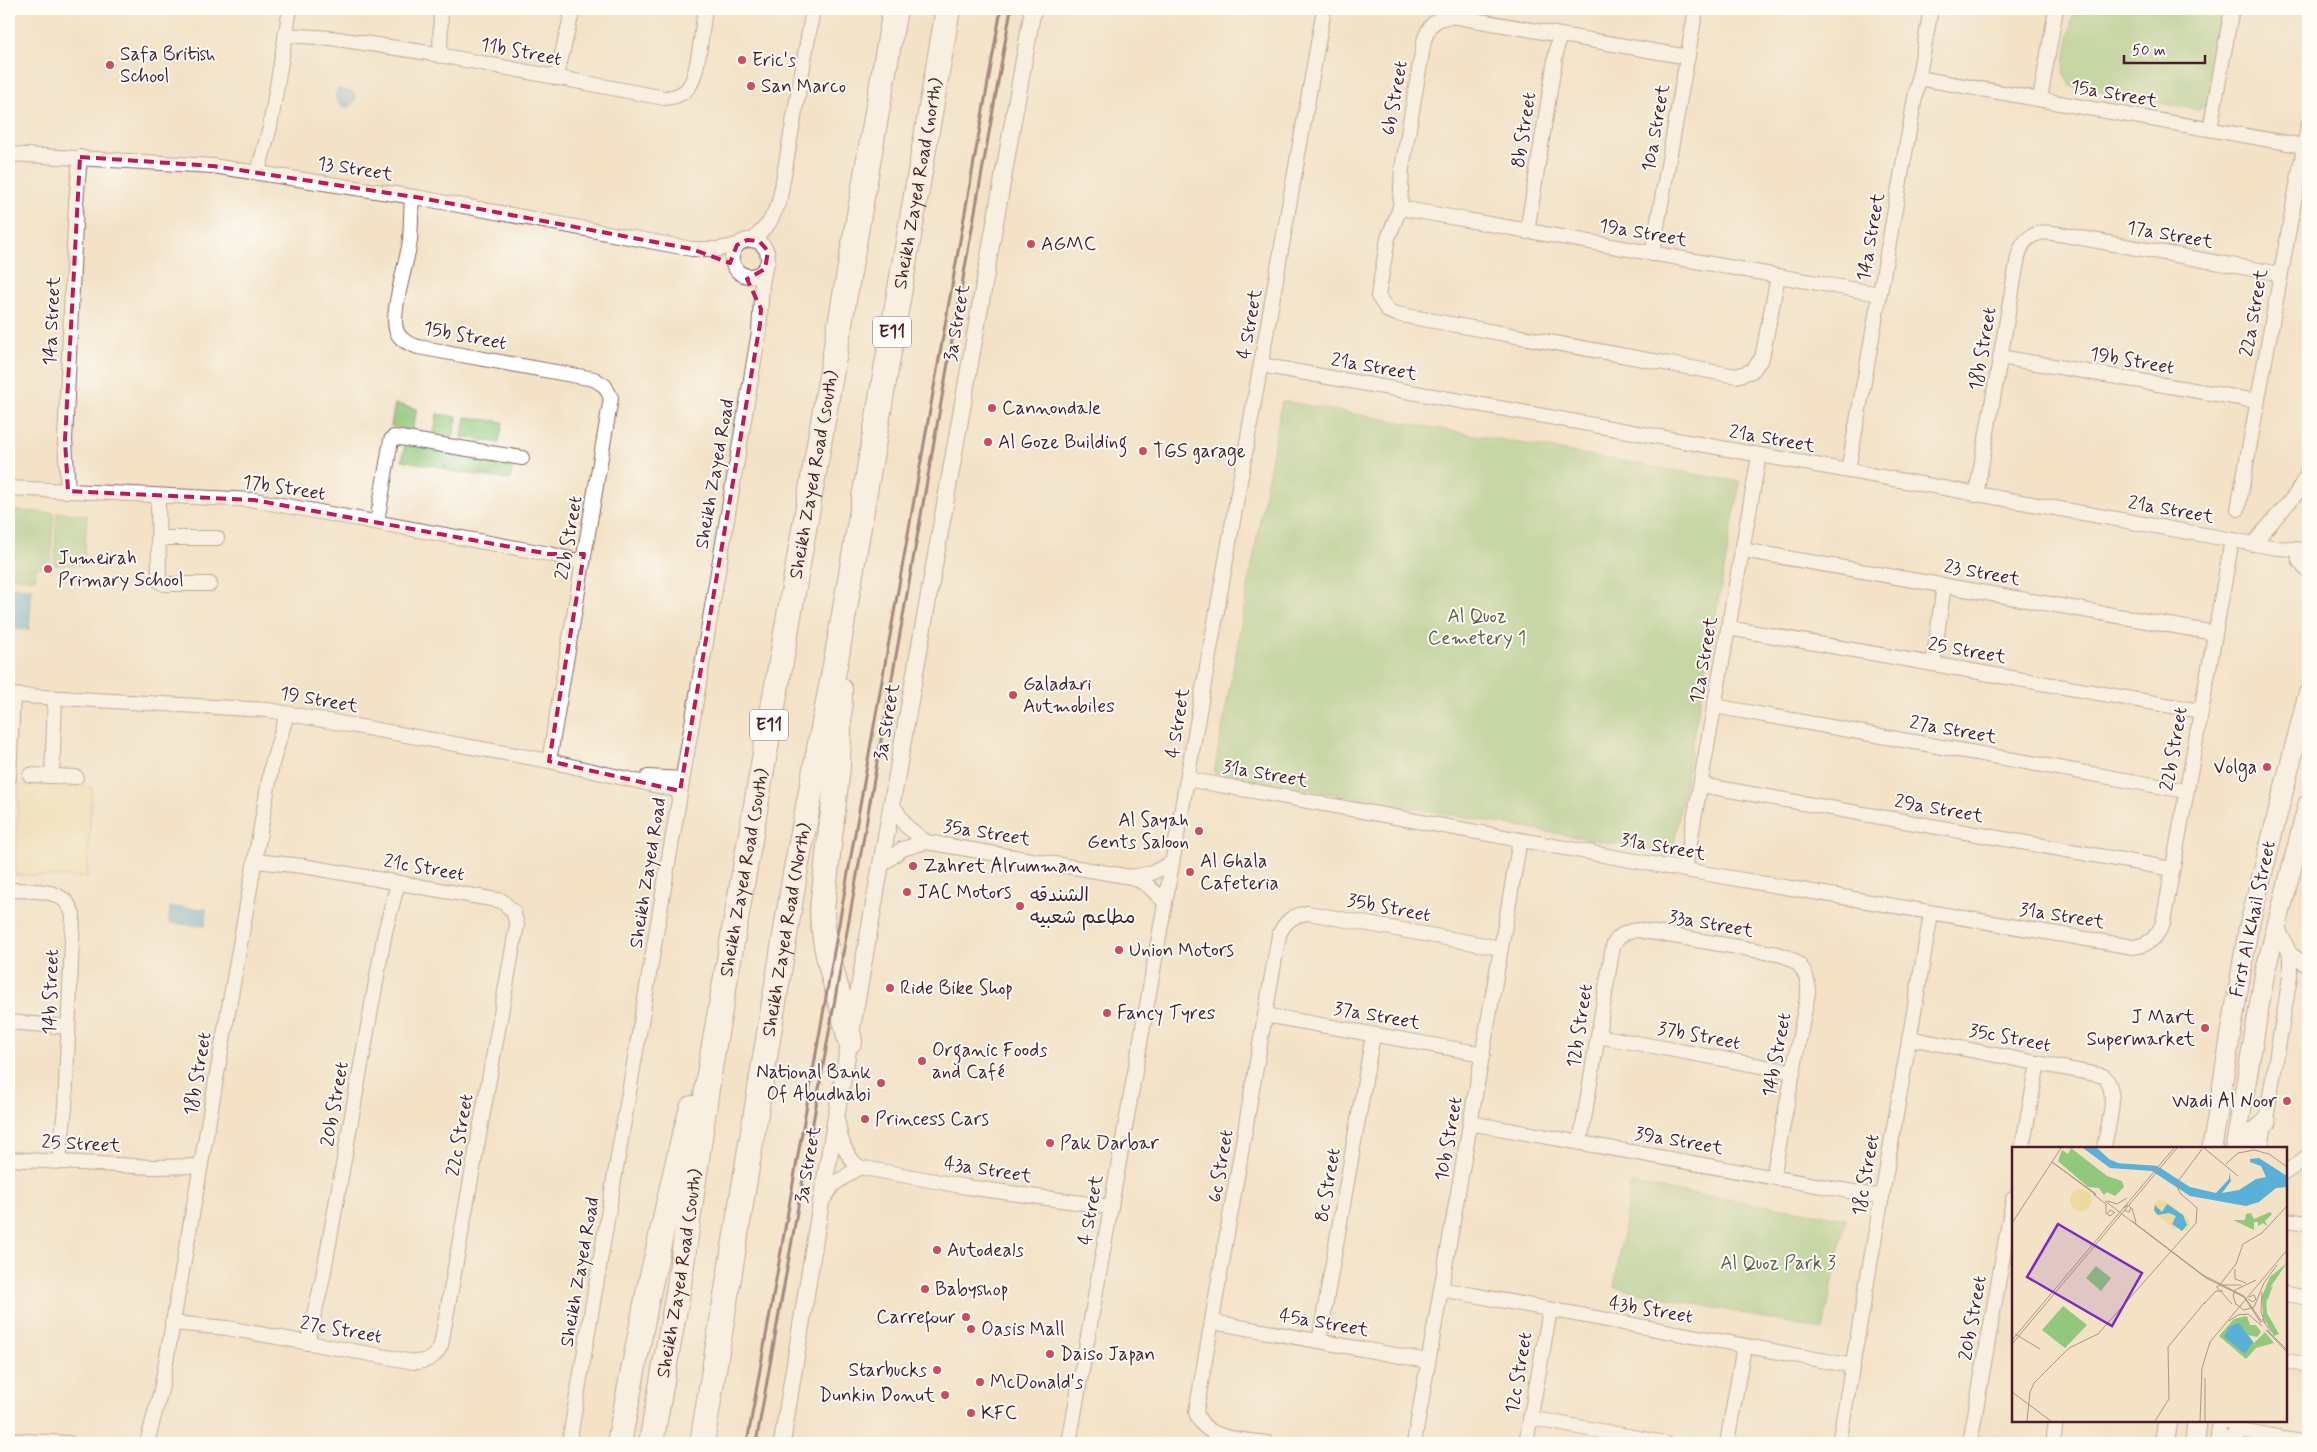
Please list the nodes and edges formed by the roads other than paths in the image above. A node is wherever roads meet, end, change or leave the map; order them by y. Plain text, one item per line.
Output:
1 (290, 9) edge
2 (441, 9) edge
3 (573, 9) edge
4 (706, 9) edge
5 (814, 9) edge
6 (895, 9) edge
7 (948, 9) edge
8 (1033, 9) edge
9 (1324, 9) edge
10 (1696, 9) edge
11 (1930, 9) edge
12 (2056, 9) edge
13 (2232, 9) edge
14 (286, 30) junction
15 (1559, 35) junction
16 (435, 55) junction
17 (1688, 57) junction
18 (1918, 78) junction
19 (562, 79) junction
20 (2040, 99) junction
21 (2308, 125) edge
22 (2210, 129) junction
23 (2304, 146) junction
24 (9, 154) edge
25 (75, 157) junction
26 (264, 173) junction
27 (416, 197) junction
28 (1400, 208) junction
29 (1527, 232) junction
30 (2053, 233) joint
31 (753, 240) junction
32 (737, 245) junction
33 (692, 249) junction
34 (1652, 254) junction
35 (734, 266) junction
36 (765, 269) junction
37 (2281, 274) junction
38 (746, 276) junction
39 (1778, 276) junction
40 (1879, 294) junction
41 (762, 309) junction
42 (2000, 357) junction
43 (1261, 365) junction
44 (594, 380) joint
45 (2257, 401) junction
46 (1759, 456) junction
47 (522, 458) dead end
48 (1848, 472) junction
49 (2308, 473) edge
50 (9, 488) edge
51 (62, 491) junction
52 (1976, 495) junction
53 (158, 496) junction
54 (2238, 509) dead end
55 (377, 522) junction
56 (158, 538) junction
57 (217, 538) dead end
58 (2232, 540) junction
59 (2253, 544) junction
60 (1742, 550) junction
61 (584, 558) junction
62 (2306, 559) edge
63 (210, 584) dead end
64 (1944, 585) junction
65 (1728, 628) junction
66 (2215, 633) junction
67 (837, 655) junction
68 (1933, 664) junction
69 (2308, 694) edge
70 (11, 696) edge
71 (55, 698) junction
72 (1714, 706) junction
73 (2200, 711) junction
74 (281, 713) junction
75 (544, 760) junction
76 (30, 775) dead end
77 (52, 776) junction
78 (76, 777) dead end
79 (9, 778) edge
80 (1187, 779) junction
81 (681, 785) junction
82 (1701, 786) junction
83 (2186, 791) junction
84 (2308, 804) edge
85 (893, 805) junction
86 (1520, 840) junction
87 (926, 842) junction
88 (2302, 847) edge
89 (256, 855) junction
90 (1172, 863) junction
91 (883, 864) junction
92 (2172, 869) junction
93 (1685, 870) junction
94 (1131, 877) junction
95 (392, 882) junction
96 (9, 890) edge
97 (1165, 902) junction
98 (1931, 914) junction
99 (2277, 926) junction
100 (1638, 930) joint
101 (515, 932) joint
102 (1279, 935) joint
103 (2133, 947) joint
104 (1501, 948) junction
105 (1778, 954) joint
106 (2290, 954) junction
107 (2308, 966) edge
108 (2308, 973) edge
109 (2288, 985) junction
110 (1265, 1015) junction
111 (9, 1022) edge
112 (69, 1022) junction
113 (1373, 1034) junction
114 (1598, 1036) junction
115 (1909, 1038) junction
116 (850, 1041) junction
117 (1482, 1054) junction
118 (2038, 1063) junction
119 (710, 1068) junction
120 (1793, 1072) junction
121 (837, 1113) junction
122 (2266, 1122) junction
123 (1470, 1123) junction
124 (1580, 1143) junction
125 (2022, 1147) edge
126 (2104, 1147) edge
127 (2212, 1147) edge
128 (2236, 1147) edge
129 (2237, 1147) edge
130 (2261, 1147) edge
131 (2308, 1156) edge
132 (9, 1159) edge
133 (64, 1161) junction
134 (859, 1167) junction
135 (2287, 1171) edge
136 (199, 1172) junction
137 (1772, 1177) junction
138 (1882, 1197) junction
139 (822, 1202) junction
140 (2012, 1205) edge
141 (1111, 1207) junction
142 (2287, 1220) edge
143 (2308, 1223) edge
144 (1441, 1290) junction
145 (2287, 1294) edge
146 (2308, 1298) edge
147 (1550, 1310) junction
148 (174, 1317) junction
149 (1213, 1322) junction
150 (1319, 1341) junction
151 (312, 1344) junction
152 (441, 1345) joint
153 (1744, 1346) junction
154 (1428, 1361) junction
155 (2287, 1361) edge
156 (2308, 1365) edge
157 (1853, 1366) junction
158 (160, 1390) junction
159 (1530, 1418) junction
160 (2056, 1422) edge
161 (2168, 1422) edge
162 (2197, 1422) edge
163 (2220, 1422) edge
164 (2238, 1426) edge
165 (706, 1436) edge
166 (9, 1440) edge
167 (45, 1442) edge
168 (69, 1443) edge
169 (147, 1443) edge
170 (158, 1443) edge
171 (569, 1443) edge
172 (619, 1443) edge
173 (651, 1443) edge
174 (782, 1443) edge
175 (1069, 1443) edge
176 (1268, 1443) edge
177 (1414, 1443) edge
178 (1526, 1443) edge
179 (1665, 1443) edge
180 (1726, 1443) edge
181 (1839, 1443) edge
182 (1970, 1443) edge
183 (2052, 1443) edge
184 (2164, 1443) edge
185 (2195, 1443) edge
186 (2218, 1443) edge
187 (2223, 1443) edge
188 (2306, 1443) edge

1 - 14 street
2 - 16 street
3 - 19 street
4 - 19 street, 11b Street
5 - 31 street
6 - 119 highway, Sheikh Zayed Road (south) / E11
7 - 67 highway, Sheikh Zayed Road (north) / E11
8 - 85 street, 3a Street
9 - 43 street, 4 Street
10 - 17 street, 10a Street
11 - 18 street, 14a Street
12 - 20 street
13 - 22 street
14 - 16 street, 11b Street
14 - 26 street
15 - 17 street
15 - 28 street, 6b Street
15 - 29 street, 8b Street
16 - 19 street, 11b Street
17 - 34 street, 10a Street
18 - 20 street, 15a Street
18 - 40 street, 14a Street
20 - 22 street, 15a Street
21 - 23 street, 22a Street
22 - 23 street, 15a Street
23 - 37 street, 22a Street
24 - 25 street, 13 Street
25 - 26 street, 13 Street
25 - 51 street, 14a Street
26 - 27 street, 13 Street
27 - 33 street, 13 Street
27 - 44 street, 15b Street
28 - 29 street, 19a Street
28 - 39 street, 6b Street
29 - 34 street, 19a Street
30 - 37 street, 17a Street
30 - 42 street, 18b Street
31 - 32 street
31 - 36 street
32 - 33 street
32 - 35 street
33 - 35 street
34 - 39 street, 19a Street
35 - 38 street
36 - 38 street
36 - 41 street, Sheikh Zayed Road
37 - 45 street, 22a Street
38 - 41 street
39 - 40 street, 19a Street
40 - 48 street, 14a Street
41 - 81 street, Sheikh Zayed Road
42 - 45 street, 19b Street
42 - 52 street, 18b Street
43 - 46 street, 21a Street
43 - 80 street, 4 Street
44 - 61 street, 22b Street
45 - 54 street, 22a Street
46 - 48 street, 21a Street
46 - 60 street, 12a Street
47 - 55 street
48 - 52 street, 21a Street
49 - 59 street
50 - 51 street, 17b Street
51 - 53 street, 17b Street
52 - 58 street, 21a Street
53 - 55 street, 17b Street
53 - 56 street
55 - 61 street, 17b Street
56 - 57 street
56 - 63 street
58 - 59 street, 21a Street
58 - 66 street, 22b Street
59 - 62 street, 21a Street
60 - 64 street, 23 Street
60 - 65 street, 12a Street
61 - 75 street, 22b Street
64 - 66 street, 23 Street
64 - 68 street
65 - 68 street, 25 Street
65 - 72 street, 12a Street
66 - 73 street, 22b Street
67 - 116 highway
67 - 165 highway, Sheikh Zayed Road (North) / E11
68 - 73 street, 25 Street
69 - 127 main road, First Al Khail Street
70 - 71 street, 19 Street
70 - 79 street
71 - 74 street, 19 Street
71 - 77 street
72 - 82 street, 12a Street
72 - 83 street, 27a Street
73 - 83 street, 22b Street
74 - 75 street, 19 Street
74 - 89 street, 18b Street
75 - 81 street, 19 Street
76 - 77 street
77 - 78 street
80 - 86 street, 31a Street
80 - 90 street, 4 Street
81 - 171 street, Sheikh Zayed Road
82 - 92 street, 29a Street
82 - 93 street, 12a Street
83 - 92 street, 22b Street
84 - 88 main road, First Al Khail Street
85 - 87 street, 35a Street
85 - 91 street, 3a Street
86 - 93 street, 31a Street
86 - 104 street, 10b Street
87 - 91 street, 35a Street
87 - 94 street, 35a Street
88 - 99 main road, First Al Khail Street
89 - 95 street, 21c Street
89 - 136 street, 18b Street
90 - 94 street, 35a Street
90 - 97 street, 4 Street
91 - 116 street, 3a Street
92 - 103 street, 22b Street
93 - 98 street, 31a Street
94 - 97 street, 35a Street
95 - 101 street, 21c Street
95 - 151 street, 20b Street
96 - 112 street, 14b Street
97 - 141 street, 4 Street
98 - 103 street, 31a Street
98 - 115 street, 18c Street
99 - 106 street
99 - 128 main road, First Al Khail Street
100 - 105 street, 33a Street
100 - 114 street, 12b Street
101 - 152 street, 22c Street
102 - 104 street, 35b Street
102 - 110 street, 6c Street
104 - 117 street, 10b Street
105 - 120 street, 14b Street
106 - 107 street
106 - 109 street
108 - 109 street
109 - 122 street
110 - 113 street, 37a Street
110 - 149 street, 6c Street
111 - 112 street
112 - 133 street, 14b Street
113 - 117 street, 37a Street
113 - 150 street, 8c Street
114 - 120 street, 37b Street
114 - 124 street, 12b Street
115 - 118 street, 35c Street
115 - 138 street, 18c Street
116 - 121 street, 3a Street
117 - 123 street, 10b Street
118 - 125 street
118 - 126 street, 35c Street
119 - 172 highway
119 - 173 highway, Sheikh Zayed Road (south) / E11
120 - 137 street, 14b Street
121 - 134 street
121 - 139 street, 3a Street
122 - 129 main road
122 - 130 street
123 - 124 street, 39a Street
123 - 144 street, 10b Street
124 - 137 street, 39a Street
131 - 135 street
132 - 133 street, 25 Street
133 - 136 street, 25 Street
134 - 139 street
134 - 141 street, 43a Street
136 - 148 street, 18b Street
137 - 138 street, 39a Street
138 - 157 street, 18c Street
139 - 174 street, 3a Street
140 - 182 street, 20b Street
141 - 175 street, 4 Street
142 - 143 street
144 - 147 street, 43b Street
144 - 154 street, 10b Street
145 - 146 street
147 - 153 street, 43b Street
147 - 159 street, 12c Street
148 - 151 street, 27c Street
148 - 158 street, 18b Street
149 - 150 street, 45a Street
149 - 176 street, 6c Street
150 - 154 street, 45a Street
151 - 152 street, 27c Street
153 - 157 street, 43b Street
153 - 180 street
154 - 177 street, 10b Street
155 - 156 street
157 - 181 street, 18c Street
158 - 169 street, 18b Street
158 - 170 street, 18b Street
159 - 178 street, 12c Street
159 - 179 street
160 - 183 street
161 - 184 main road
162 - 185 main road
163 - 186 street
164 - 187 street
164 - 188 street
166 - 167 street
167 - 168 street

